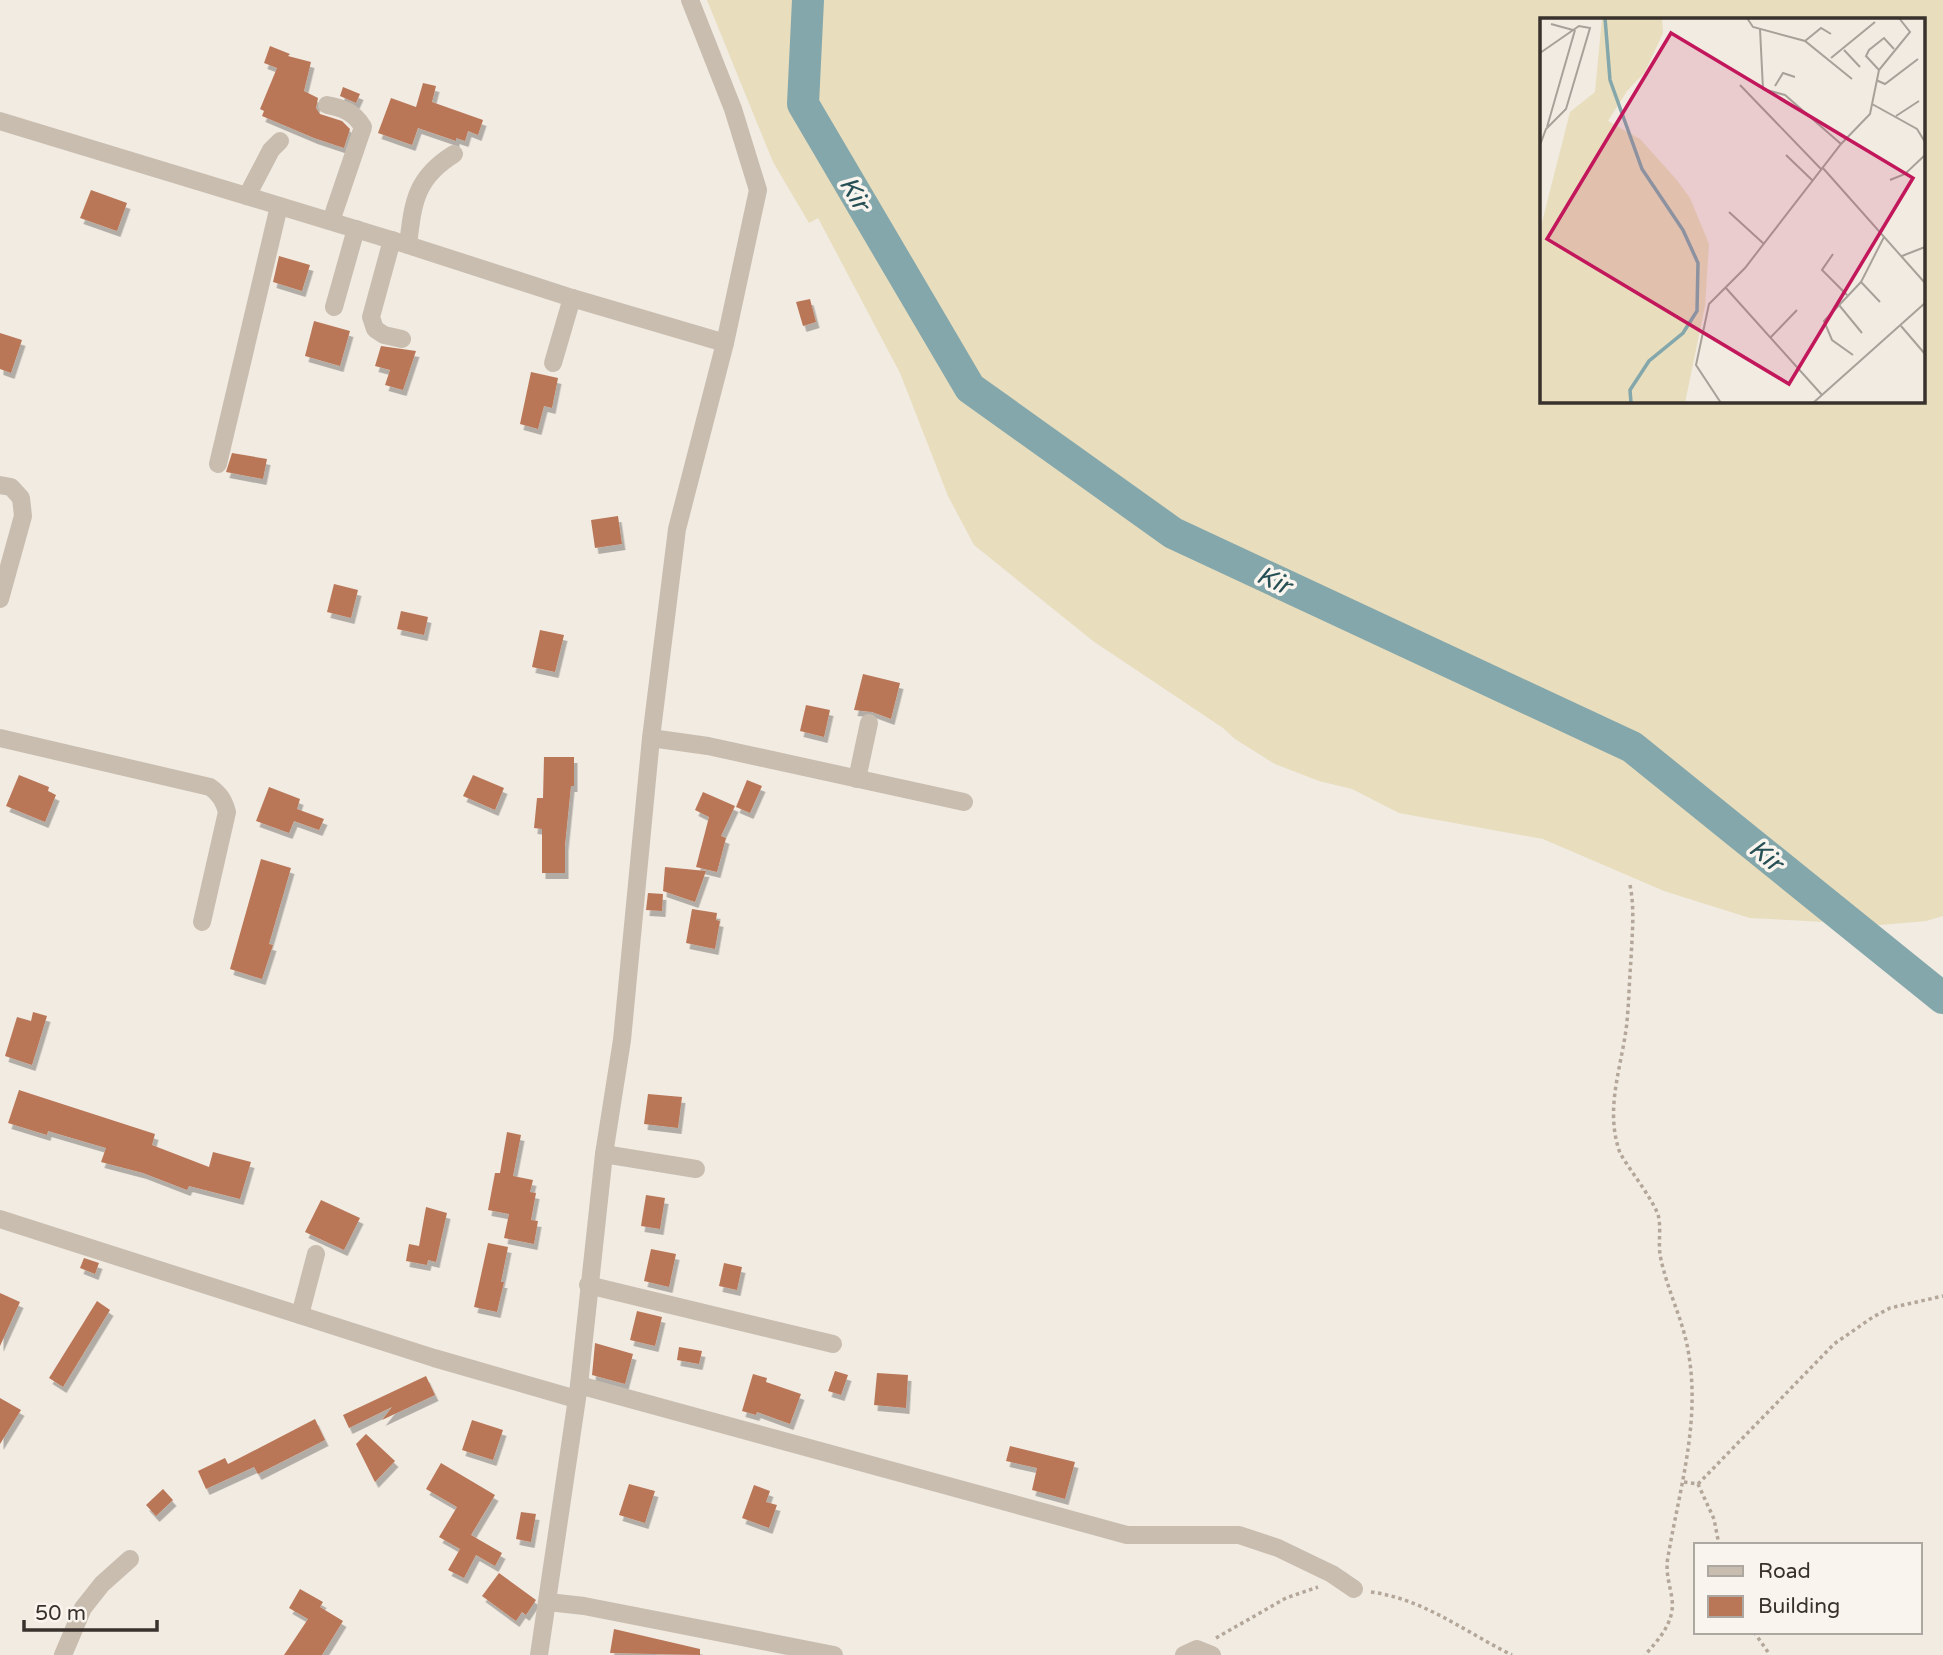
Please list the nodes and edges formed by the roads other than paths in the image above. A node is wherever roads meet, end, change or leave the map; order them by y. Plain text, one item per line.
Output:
1 (690, 0) edge
2 (327, 105) dead end
3 (0, 121) edge
4 (280, 141) dead end
5 (454, 154) dead end
6 (247, 196) junction
7 (279, 206) junction
8 (331, 221) junction
9 (356, 229) junction
10 (400, 242) junction
11 (572, 298) junction
12 (334, 307) dead end
13 (402, 339) dead end
14 (725, 343) junction
15 (553, 363) dead end
16 (218, 464) dead end
17 (0, 485) edge
18 (0, 599) edge
19 (869, 723) dead end
20 (0, 738) edge
21 (651, 738) junction
22 (857, 779) junction
23 (964, 802) dead end
24 (202, 922) dead end
25 (604, 1154) junction
26 (696, 1169) dead end
27 (0, 1219) edge
28 (316, 1254) dead end
29 (588, 1285) junction
30 (300, 1315) junction
31 (833, 1344) dead end
32 (577, 1392) junction
33 (130, 1559) dead end
34 (1354, 1589) road end
35 (548, 1602) junction
36 (63, 1655) edge
37 (539, 1655) edge
38 (834, 1655) edge

1 - 14 street
2 - 8 street
3 - 6 street
4 - 6 street
5 - 10 street
6 - 7 street
7 - 8 street
7 - 16 street
8 - 9 street
9 - 10 street
9 - 12 street
10 - 11 street
10 - 13 street
11 - 14 street
11 - 15 street
14 - 21 street
17 - 18 street
19 - 22 street
20 - 24 street
21 - 22 street
21 - 25 street
22 - 23 street
25 - 26 street
25 - 29 street
27 - 30 street
28 - 30 street
29 - 31 street
29 - 32 street
30 - 32 street
32 - 34 street
32 - 35 street
33 - 36 street
35 - 37 street
35 - 38 street

